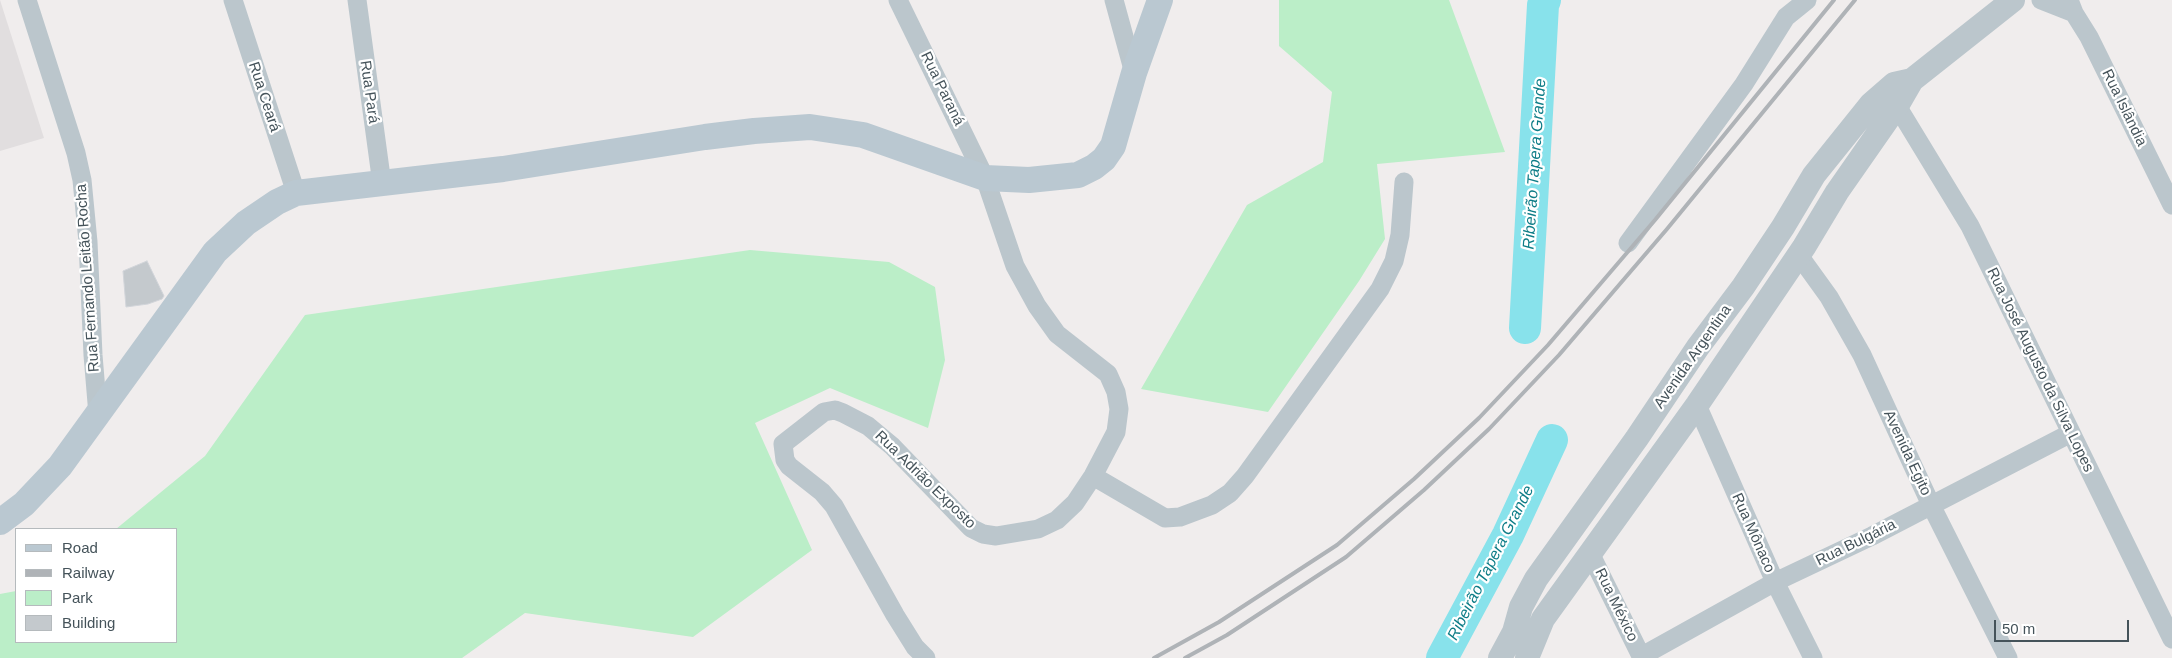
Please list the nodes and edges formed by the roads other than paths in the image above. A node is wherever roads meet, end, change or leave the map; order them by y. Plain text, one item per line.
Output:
1 (27, 0) edge
2 (233, 0) edge
3 (357, 0) edge
4 (898, 0) edge
5 (1114, 0) edge
6 (1160, 0) edge
7 (1806, 0) edge
8 (2013, 0) edge
9 (2041, 0) edge
10 (2071, 6) edge
11 (1134, 73) junction
12 (1912, 80) junction
13 (1897, 106) junction
14 (985, 178) junction
15 (1404, 182) dead end
16 (382, 184) junction
17 (1808, 185) junction
18 (1837, 192) junction
19 (296, 193) junction
20 (2172, 205) edge
21 (1822, 214) junction
22 (1628, 243) dead end
23 (1798, 254) junction
24 (1697, 406) junction
25 (98, 415) junction
26 (2071, 433) junction
27 (1093, 476) junction
28 (1931, 505) junction
29 (0, 522) edge
30 (1590, 553) junction
31 (1775, 582) junction
32 (2172, 639) edge
33 (1642, 657) edge
34 (926, 658) edge
35 (1500, 658) edge
36 (1527, 658) edge
37 (1812, 658) edge
38 (2008, 658) edge

1 - 25 street, Rua Fernando Leitão Rocha
2 - 19 street, Rua Ceará
3 - 16 street, Rua Pará
4 - 14 street, Rua Paraná
5 - 11 street
6 - 11 main road
7 - 22 street
8 - 12 street, Avenida Argentina
9 - 10 street, Rua Islândia
10 - 20 street, Rua Islândia
11 - 14 main road
12 - 13 street, Avenida Argentina
12 - 17 street, Avenida Argentina
13 - 18 street, Avenida Argentina
13 - 26 street, Rua José Augusto da Silva Lopes
14 - 16 main road
14 - 27 street, Rua Adrião Exposto
15 - 27 street
16 - 19 main road
17 - 18 street
17 - 21 street
17 - 35 street, Avenida Argentina
18 - 21 street, Avenida Argentina
19 - 25 main road
21 - 23 street, Avenida Argentina
23 - 24 street, Avenida Argentina
23 - 28 street, Avenida Egito
24 - 30 street, Avenida Argentina
24 - 31 street, Rua Mônaco
25 - 29 main road
26 - 28 street, Rua Bulgária
26 - 32 street, Rua José Augusto da Silva Lopes
27 - 34 street, Rua Adrião Exposto
28 - 31 street, Rua Bulgária
28 - 38 street, Avenida Egito
30 - 33 street, Rua México
30 - 36 street, Avenida Argentina
31 - 33 street, Rua Bulgária
31 - 37 street, Rua Mônaco

